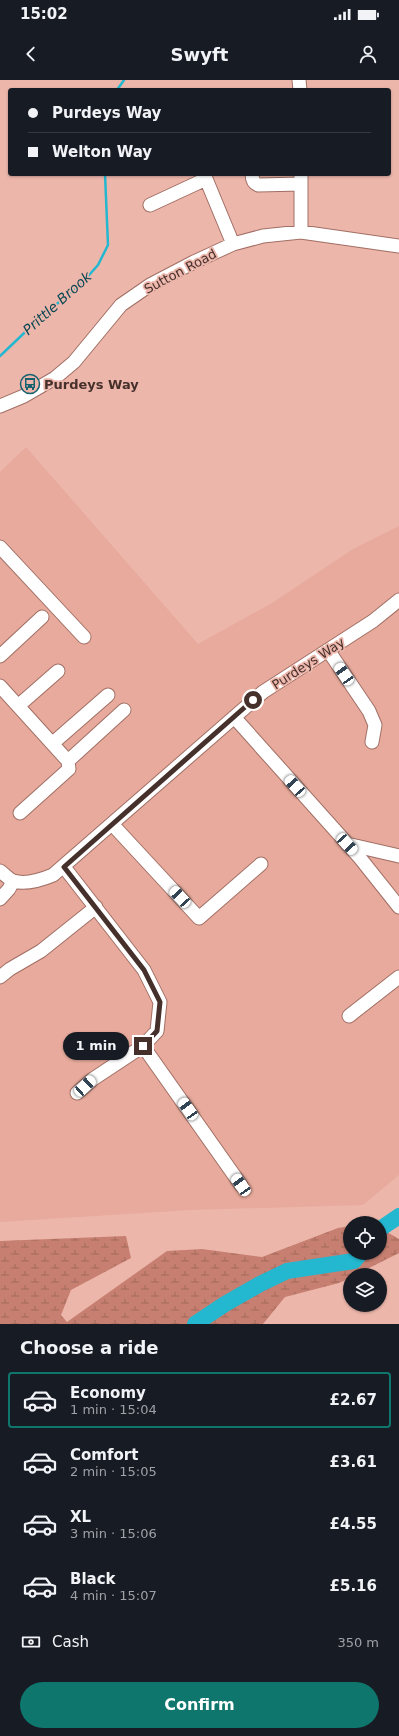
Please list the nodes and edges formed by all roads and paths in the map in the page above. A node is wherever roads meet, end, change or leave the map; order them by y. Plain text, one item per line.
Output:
1 (205, 176) edge
2 (252, 176) edge
3 (301, 179) edge
4 (150, 205) dead end
5 (301, 232) junction
6 (233, 244) junction
7 (399, 246) edge
8 (0, 406) edge
9 (0, 547) edge
10 (399, 600) edge
11 (42, 617) dead end
12 (84, 637) dead end
13 (328, 650) junction
14 (0, 656) edge
15 (58, 671) dead end
16 (0, 686) edge
17 (108, 695) dead end
18 (18, 706) junction
19 (124, 710) dead end
20 (234, 717) junction
21 (372, 742) dead end
22 (53, 744) junction
23 (68, 760) junction
24 (20, 813) dead end
25 (112, 824) junction
26 (347, 844) junction
27 (399, 856) edge
28 (261, 864) dead end
29 (64, 867) junction
30 (0, 871) edge
31 (13, 880) junction
32 (0, 898) edge
33 (96, 907) junction
34 (399, 907) edge
35 (0, 977) edge
36 (399, 977) edge
37 (349, 1016) dead end
38 (143, 1046) junction
39 (77, 1093) dead end
40 (241, 1185) dead end

1 - 4 street
1 - 6 street
2 - 3 street
3 - 5 street
5 - 6 street, Sutton Road
5 - 7 street, Sutton Road
6 - 8 street, Sutton Road
9 - 12 street
10 - 13 street, Purdeys Way
11 - 14 street
13 - 20 street, Purdeys Way
13 - 21 street
15 - 18 street
16 - 18 street
17 - 22 street
18 - 22 street
19 - 23 street
20 - 25 street, Purdeys Way
20 - 26 street
22 - 23 street
23 - 24 street
25 - 28 street
25 - 29 street, Purdeys Way
26 - 27 street
26 - 34 street
29 - 31 street, Purdeys Way
29 - 33 street
30 - 31 street
31 - 32 street
33 - 35 street
33 - 38 street
36 - 37 street
38 - 39 street
38 - 40 street

